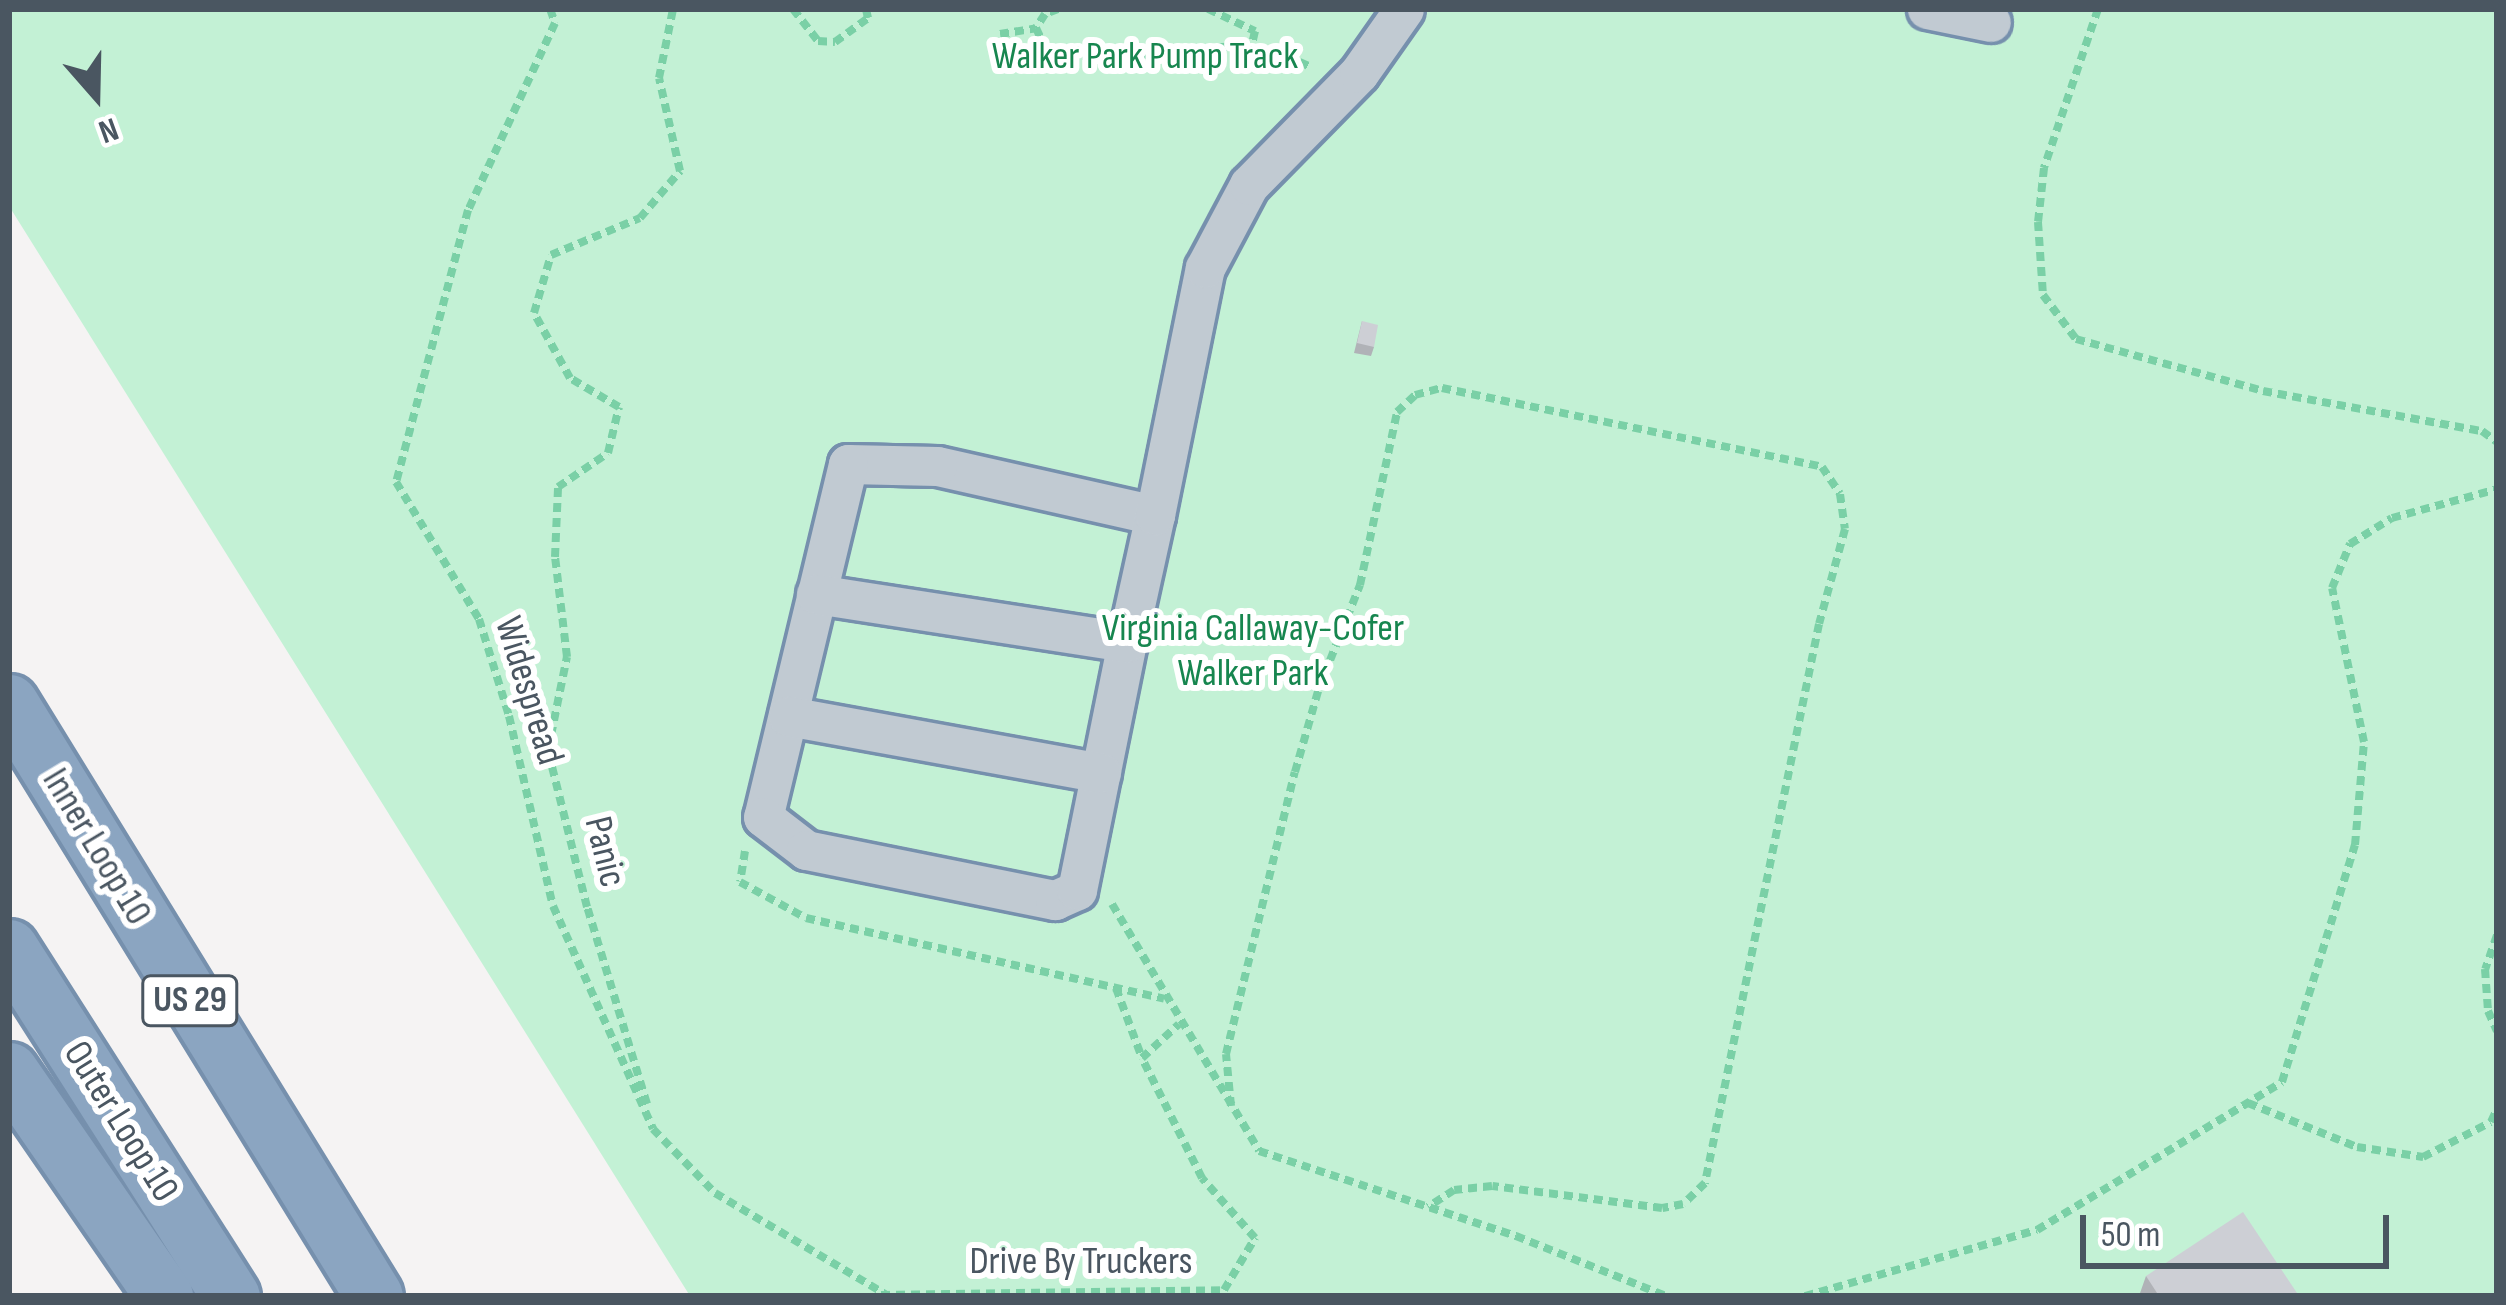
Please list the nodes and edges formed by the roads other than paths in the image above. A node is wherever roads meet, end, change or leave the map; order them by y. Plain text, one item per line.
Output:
1 (1404, 9) edge
2 (1927, 9) edge
3 (1991, 22) dead end
4 (1155, 515) junction
5 (816, 594) junction
6 (1127, 642) junction
7 (9, 704) edge
8 (788, 716) junction
9 (1102, 773) junction
10 (9, 947) edge
11 (9, 1071) edge
12 (164, 1296) edge
13 (231, 1296) edge
14 (374, 1296) edge

1 - 4 lane
2 - 3 lane
4 - 5 lane
4 - 6 lane
5 - 6 lane
5 - 8 lane
6 - 9 lane
7 - 14 highway, Inner Loop 10 / US 29
8 - 9 lane
8 - 9 lane
10 - 13 highway, Outer Loop 10
11 - 12 highway

